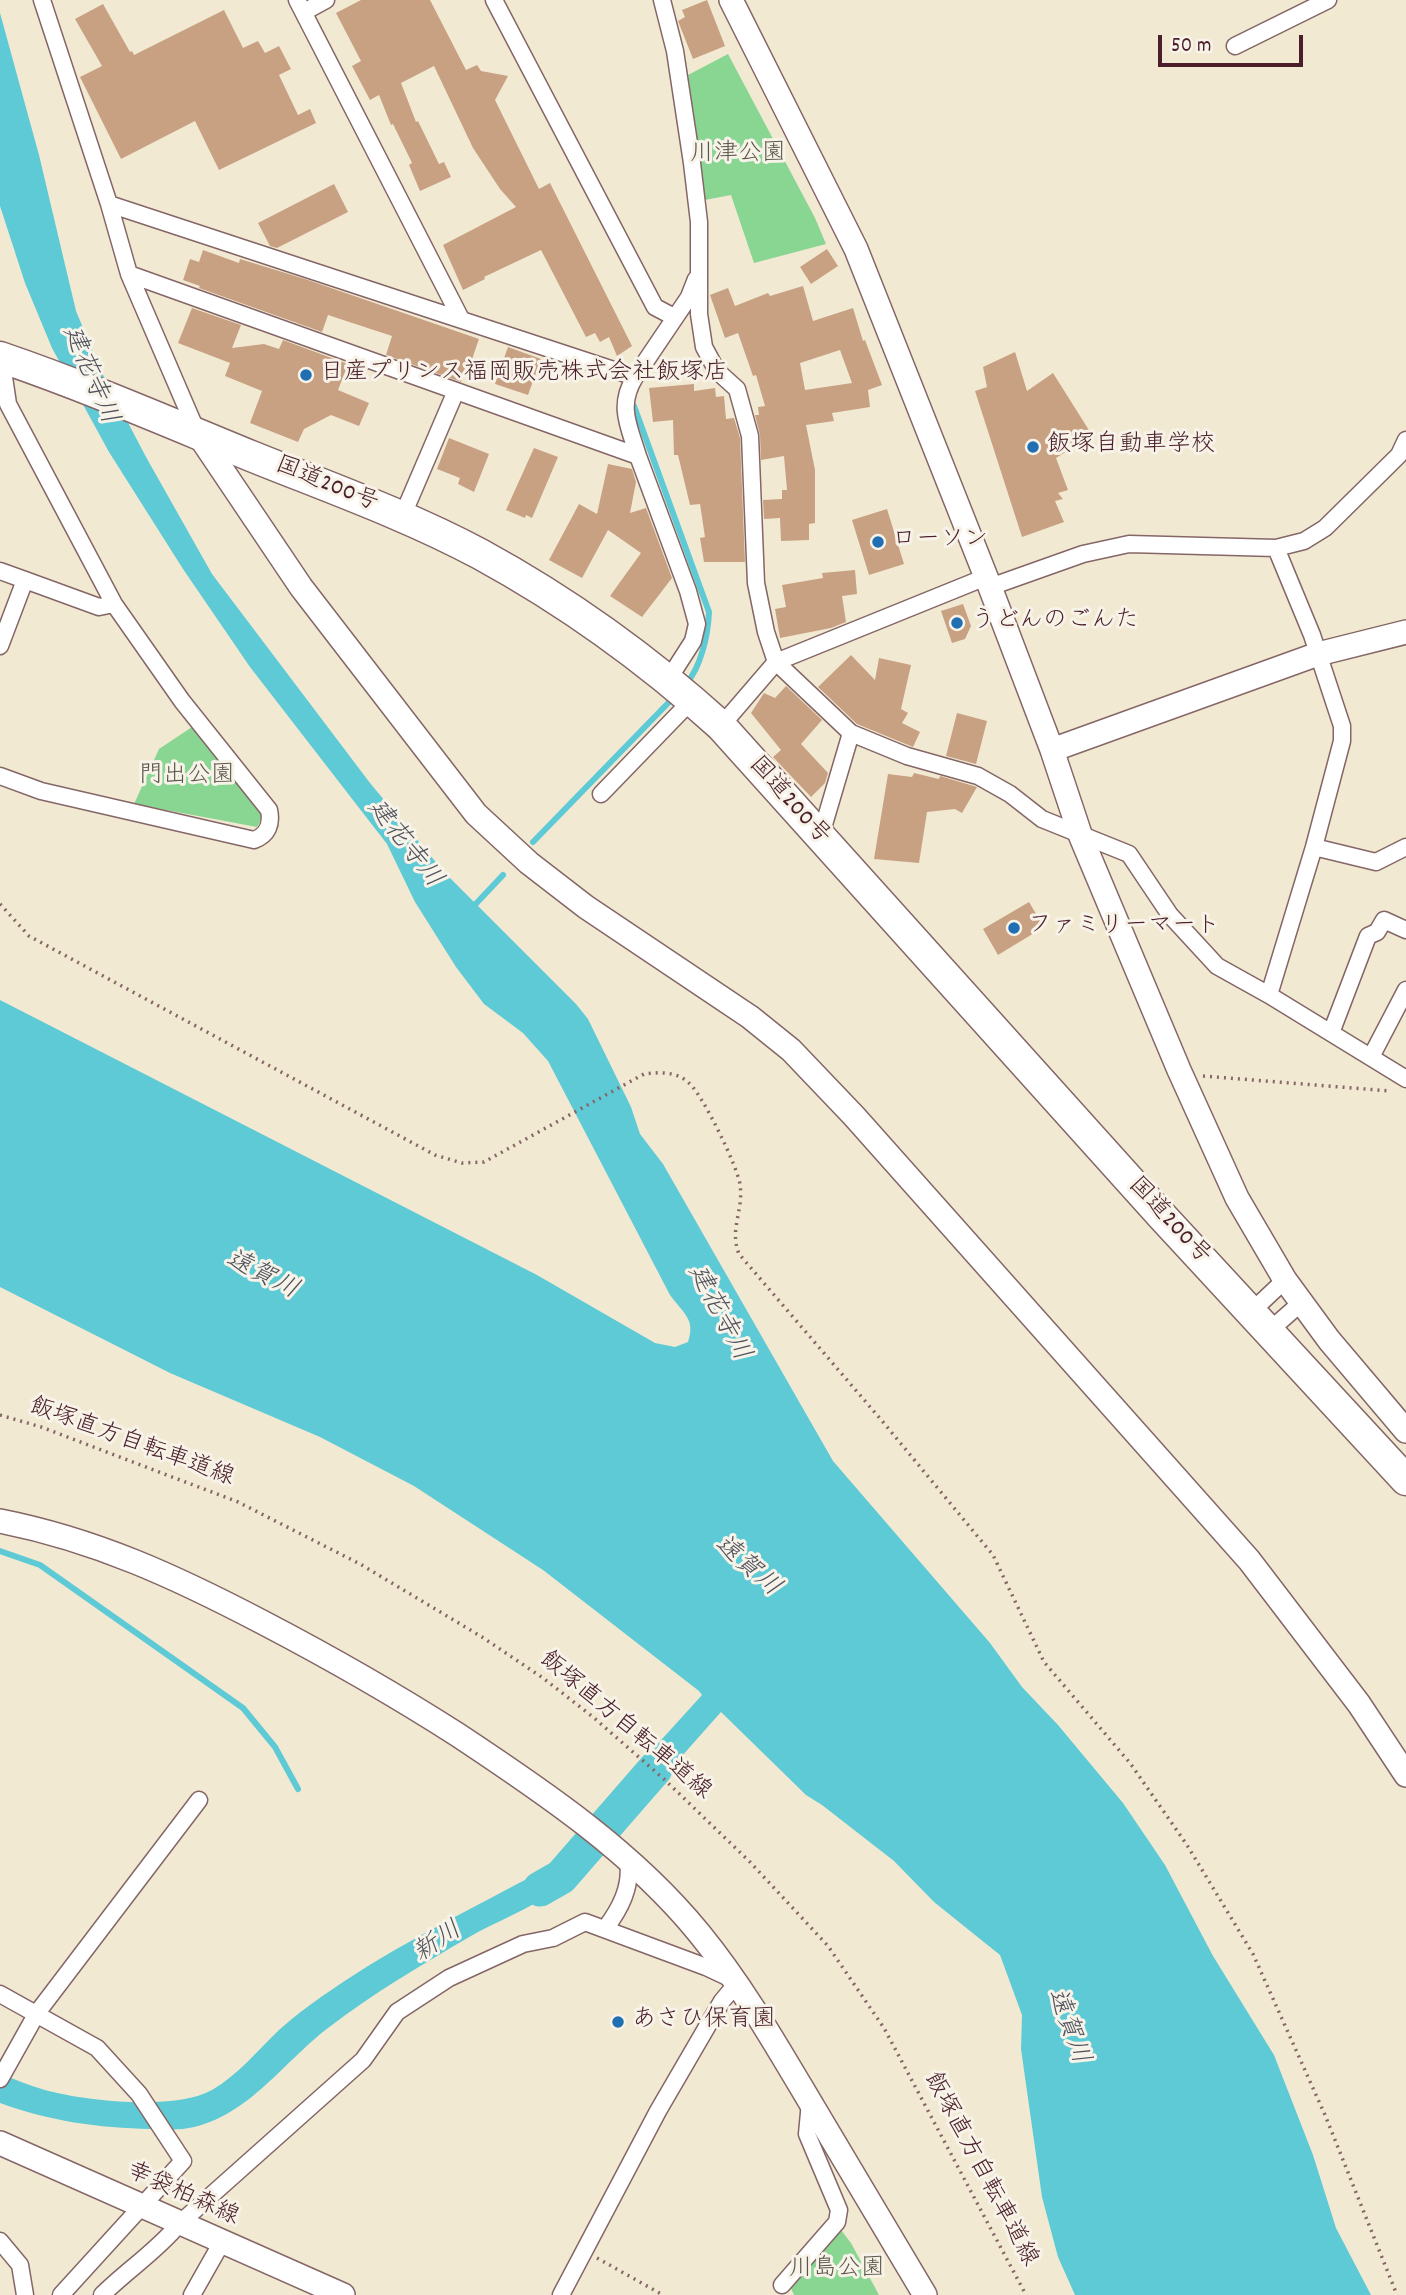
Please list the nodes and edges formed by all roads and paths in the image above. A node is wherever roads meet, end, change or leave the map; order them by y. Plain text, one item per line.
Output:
1 (42, 0) edge
2 (326, 0) edge
3 (494, 0) edge
4 (662, 0) edge
5 (731, 0) edge
6 (1328, 0) edge
7 (300, 6) edge
8 (1234, 46) dead end
9 (109, 204) junction
10 (701, 266) junction
11 (129, 274) junction
12 (674, 317) junction
13 (461, 319) junction
14 (5, 359) edge
15 (635, 377) junction
16 (456, 391) junction
17 (184, 429) junction
18 (1406, 440) edge
19 (638, 456) junction
20 (402, 517) junction
21 (1276, 548) junction
22 (0, 571) edge
23 (24, 580) junction
24 (988, 582) junction
25 (114, 604) junction
26 (1406, 632) edge
27 (0, 646) edge
28 (1318, 654) junction
29 (776, 662) junction
30 (680, 690) junction
31 (721, 726) junction
32 (851, 733) junction
33 (1052, 750) junction
34 (0, 776) edge
35 (600, 794) dead end
36 (1081, 837) junction
37 (820, 838) junction
38 (1314, 847) junction
39 (1406, 847) edge
40 (0, 904) edge
41 (1406, 930) edge
42 (1406, 990) edge
43 (1269, 995) junction
44 (1331, 1033) junction
45 (1371, 1057) junction
46 (1182, 1076) junction
47 (1403, 1085) edge
48 (1285, 1280) junction
49 (1301, 1302) junction
50 (1260, 1321) junction
51 (0, 1415) edge
52 (1406, 1431) edge
53 (1403, 1470) edge
54 (0, 1521) edge
55 (1406, 1775) edge
56 (199, 1800) dead end
57 (628, 1861) junction
58 (605, 1929) junction
59 (738, 1982) junction
60 (0, 1994) edge
61 (37, 2013) junction
62 (2, 2074) edge
63 (810, 2102) junction
64 (0, 2143) edge
65 (142, 2207) junction
66 (179, 2224) junction
67 (0, 2241) edge
68 (222, 2242) junction
69 (584, 2252) junction
70 (782, 2285) dead end
71 (24, 2295) edge
72 (61, 2295) edge
73 (102, 2295) edge
74 (191, 2295) edge
75 (343, 2295) edge
76 (561, 2295) edge
77 (663, 2295) edge
78 (925, 2295) edge
79 (1026, 2295) edge
80 (1397, 2295) edge

1 - 9 street
2 - 7 street
3 - 12 street
4 - 10 street
5 - 24 street
6 - 8 street
7 - 13 street
9 - 11 street
9 - 13 street
10 - 12 street
10 - 29 street
11 - 16 street
11 - 17 street
12 - 15 street
13 - 15 street
14 - 17 highway, 国道200号
14 - 25 street
15 - 19 street
16 - 19 street
16 - 20 street
17 - 20 highway, 国道200号
17 - 55 street
18 - 21 street
19 - 30 street
20 - 30 highway, 国道200号
21 - 24 street
21 - 28 street
22 - 23 street
23 - 25 street
23 - 27 street
24 - 29 street
24 - 33 street
25 - 34 street
26 - 28 street
28 - 33 street
28 - 38 street
29 - 31 street
29 - 32 street
30 - 31 highway, 国道200号
30 - 35 street
31 - 37 highway, 国道200号
32 - 36 street
32 - 37 street
33 - 36 street
36 - 43 street
36 - 46 street
37 - 50 highway, 国道200号
38 - 39 street
38 - 43 street
40 - 80 path
41 - 44 street
42 - 45 street
43 - 44 street
44 - 45 street
45 - 47 street
46 - 47 path
46 - 48 street
48 - 49 street
48 - 50 street
49 - 50 street
49 - 52 street
50 - 53 highway, 国道200号
51 - 79 path, 飯塚直方自転車道線
54 - 57 street
56 - 61 street
57 - 58 street
57 - 59 street
58 - 59 street
58 - 66 street
59 - 63 street
59 - 69 street
60 - 61 street
61 - 62 street
61 - 65 street
63 - 70 street
63 - 78 street
64 - 65 street, 幸袋柏森線
65 - 66 street, 幸袋柏森線
65 - 72 street
66 - 68 street, 幸袋柏森線
66 - 73 street
67 - 71 street
68 - 74 street
68 - 75 street, 幸袋柏森線
69 - 76 street
69 - 77 path

